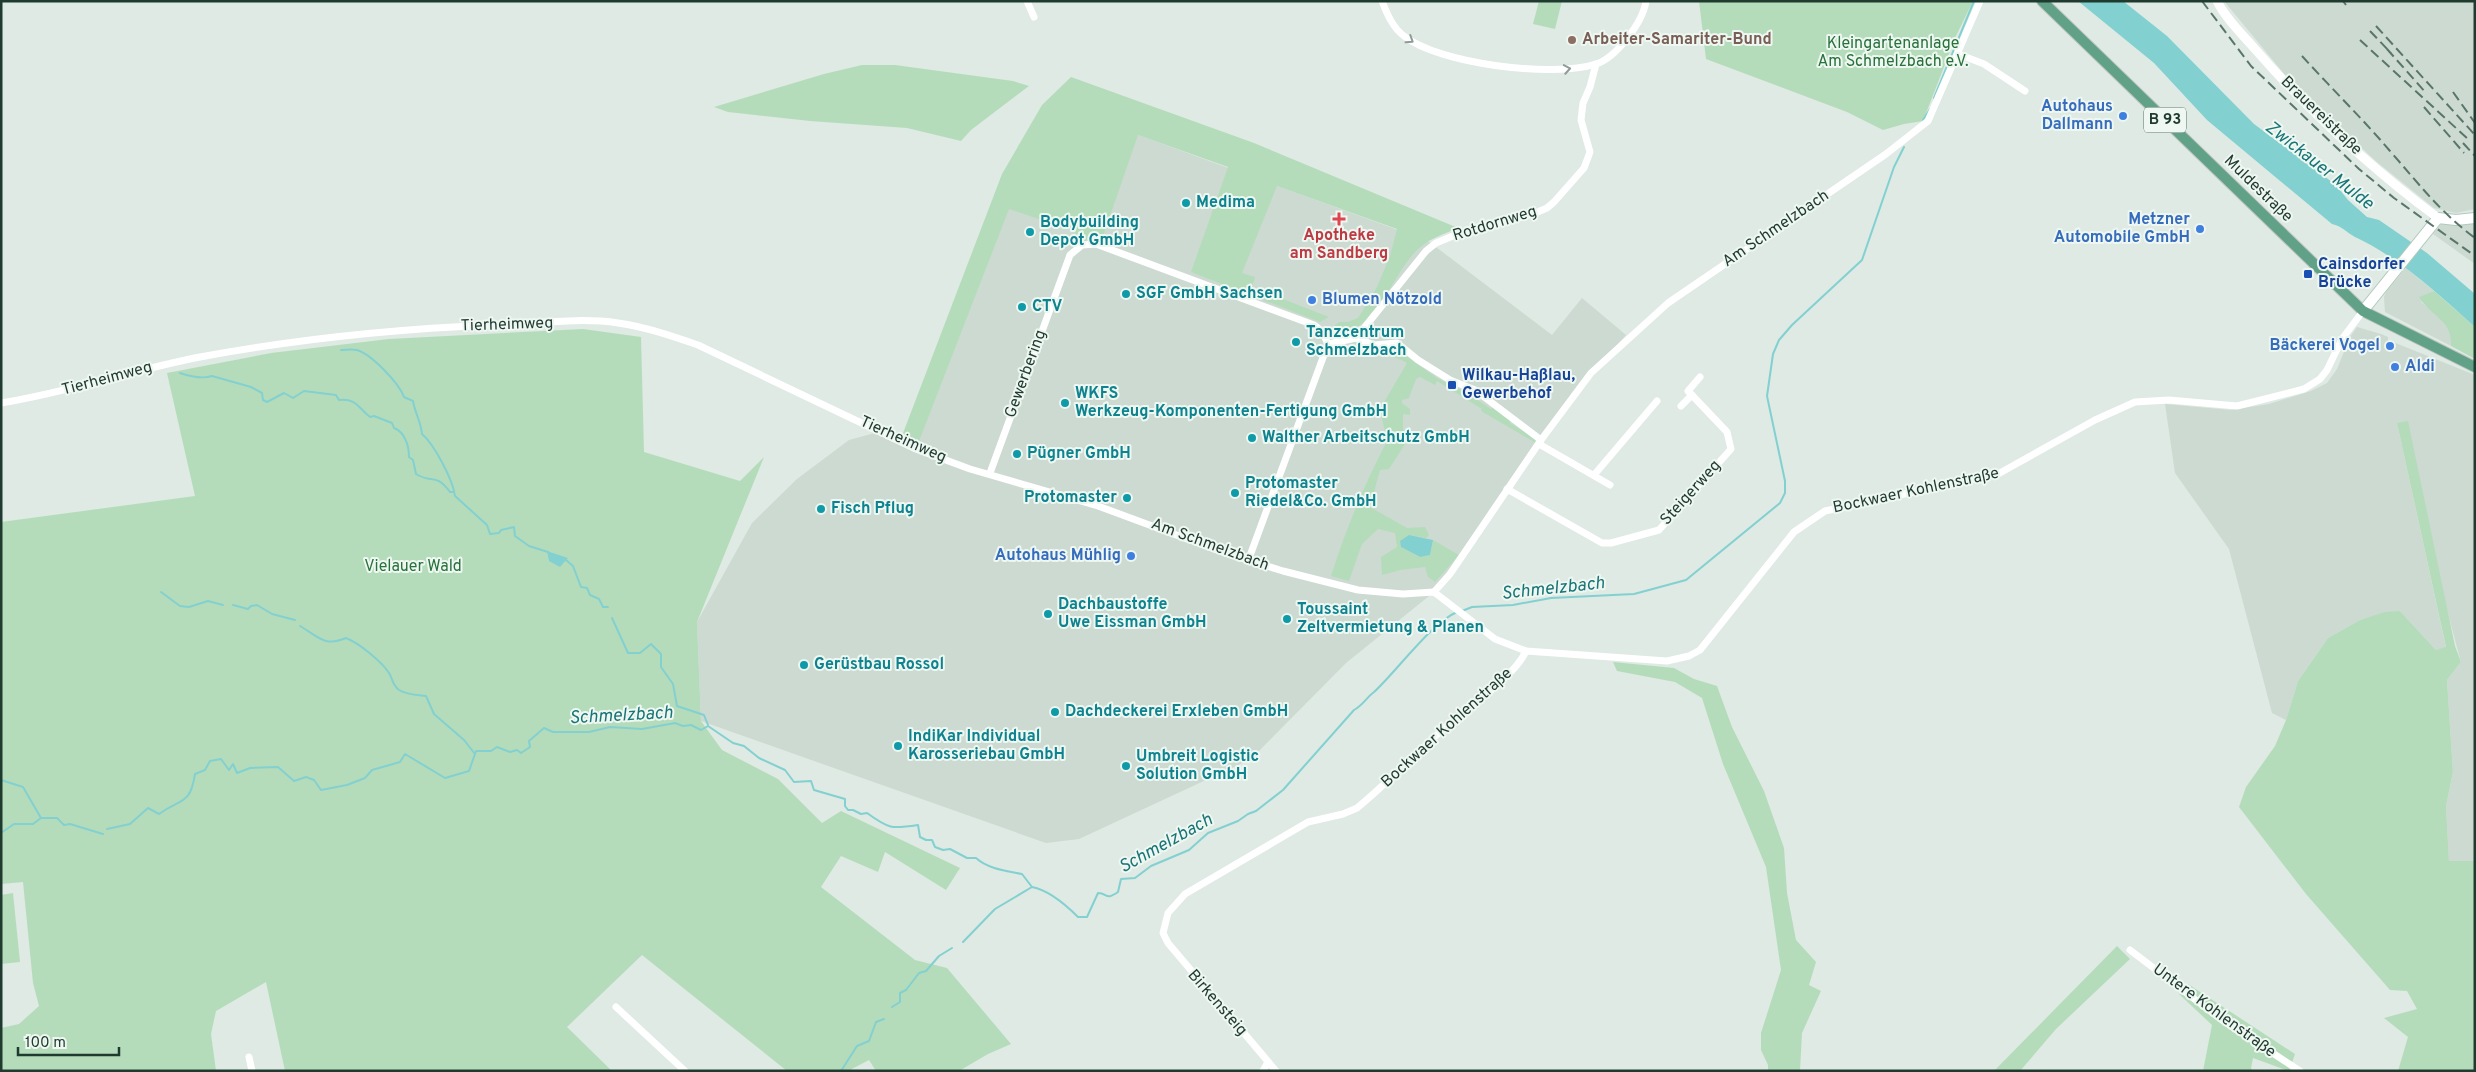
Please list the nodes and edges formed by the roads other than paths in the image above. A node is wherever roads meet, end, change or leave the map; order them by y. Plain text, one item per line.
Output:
1 (1027, 1) edge
2 (1382, 1) edge
3 (1646, 1) edge
4 (1980, 1) edge
5 (2042, 1) edge
6 (2217, 1) edge
7 (1034, 17) dead end
8 (1958, 54) junction
9 (1596, 64) junction
10 (2025, 91) dead end
11 (2438, 218) junction
12 (2475, 218) edge
13 (2363, 311) junction
14 (1356, 338) junction
15 (1328, 344) junction
16 (2475, 367) edge
17 (1700, 377) dead end
18 (1692, 395) junction
19 (1657, 401) dead end
20 (1, 403) edge
21 (1682, 406) dead end
22 (1540, 442) junction
23 (990, 473) junction
24 (1594, 475) junction
25 (1610, 485) dead end
26 (1507, 489) junction
27 (1248, 561) junction
28 (1434, 592) junction
29 (1526, 651) junction
30 (1163, 933) joint
31 (2130, 950) dead end
32 (616, 1007) dead end
33 (249, 1057) dead end
34 (1268, 1062) junction
35 (252, 1071) edge
36 (685, 1071) edge
37 (1263, 1071) edge
38 (1276, 1071) edge
39 (2300, 1071) edge

1 - 7 street
2 -> 9 street
3 - 9 street
4 - 8 street, Am Schmelzbach
5 - 13 main road, Muldestraße / B 93
6 - 11 street, Brauereistraße
8 - 10 street
8 - 22 street, Am Schmelzbach
9 - 14 street, Rotdornweg
11 - 12 main road
11 - 13 main road
13 - 16 main road, Muldestraße / B 93
13 - 29 street, Bockwaer Kohlenstraße
14 - 15 street
14 - 22 street
15 - 23 street, Gewerbering
15 - 27 street
17 - 18 street
18 - 21 street
18 - 26 street, Steigerweg
19 - 24 street
20 - 23 street, Tierheimweg
22 - 24 street
22 - 26 street, Am Schmelzbach
23 - 27 street, Am Schmelzbach
24 - 25 street
26 - 28 street, Am Schmelzbach
27 - 28 street, Am Schmelzbach
28 - 29 street
29 - 30 street, Bockwaer Kohlenstraße
30 - 34 street, Birkensteig
31 - 39 street, Untere Kohlenstraße
32 - 36 street
33 - 35 street
34 - 37 street
34 - 38 street, Birkensteig

